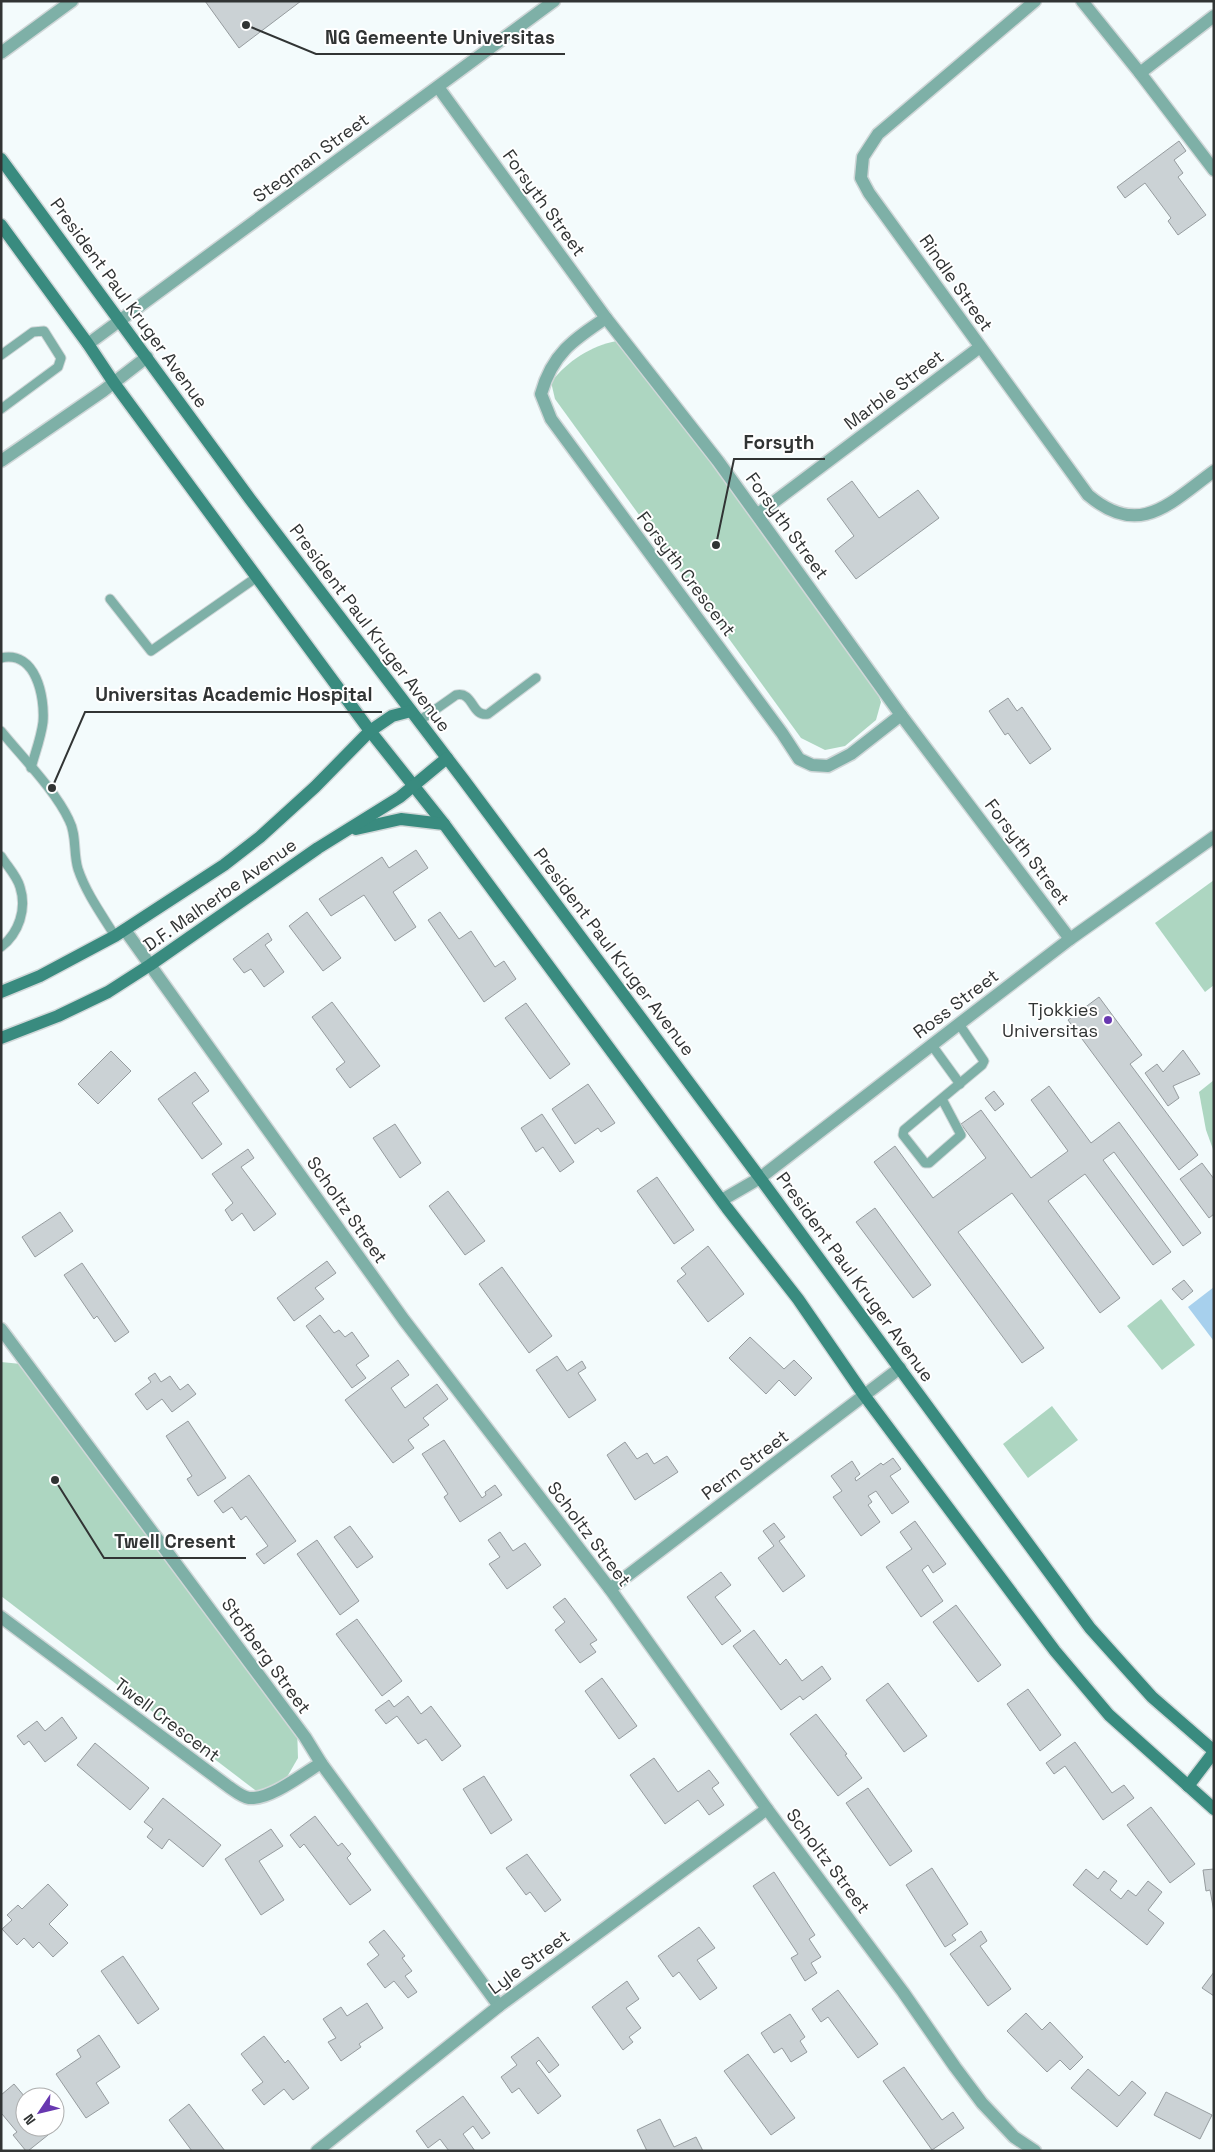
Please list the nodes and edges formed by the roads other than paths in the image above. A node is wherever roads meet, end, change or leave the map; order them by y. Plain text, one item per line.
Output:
1 (72, 1) edge
2 (554, 1) edge
3 (1035, 1) edge
4 (1082, 1) edge
5 (1214, 16) edge
6 (1, 53) edge
7 (1140, 73) junction
8 (438, 87) junction
9 (1, 159) edge
10 (1214, 170) edge
11 (1, 225) edge
12 (606, 318) junction
13 (120, 320) junction
14 (88, 344) junction
15 (980, 348) junction
16 (1, 355) edge
17 (147, 358) junction
18 (114, 383) junction
19 (1, 409) edge
20 (1, 461) edge
21 (1214, 471) edge
22 (758, 514) junction
23 (257, 577) junction
24 (110, 599) dead end
25 (1, 658) edge
26 (536, 678) dead end
27 (901, 715) junction
28 (415, 716) junction
29 (1, 731) edge
30 (370, 731) junction
31 (447, 758) junction
32 (31, 768) junction
33 (414, 786) junction
34 (444, 824) junction
35 (344, 832) junction
36 (1214, 836) edge
37 (1, 856) edge
38 (120, 933) junction
39 (1070, 940) junction
40 (1, 947) edge
41 (150, 965) junction
42 (1, 992) edge
43 (958, 1024) junction
44 (1, 1038) edge
45 (931, 1044) junction
46 (960, 1084) junction
47 (942, 1099) junction
48 (760, 1178) junction
49 (722, 1200) junction
50 (3, 1336) edge
51 (900, 1368) junction
52 (864, 1395) junction
53 (610, 1589) junction
54 (1, 1616) edge
55 (1214, 1752) edge
56 (322, 1763) junction
57 (1188, 1786) junction
58 (767, 1809) junction
59 (1214, 1809) edge
60 (499, 2006) junction
61 (317, 2151) edge
62 (1035, 2151) edge

1 - 6 street
2 - 8 street, Stegman Street
3 - 15 street, Rindle Street
4 - 7 street
5 - 7 street
7 - 10 street
8 - 12 street, Forsyth Street
8 - 13 street, Stegman Street
9 - 13 street, President Paul Kruger Avenue
11 - 14 street
12 - 22 street, Forsyth Street
12 - 27 street, Forsyth Crescent
13 - 14 street, Stegman Street
13 - 17 street, President Paul Kruger Avenue
14 - 18 street
15 - 21 street, Rindle Street
15 - 22 street, Marble Street
16 - 19 lane
17 - 18 street
17 - 28 street, President Paul Kruger Avenue
18 - 20 street
18 - 23 street
22 - 27 street, Forsyth Street
23 - 24 lane
23 - 30 street
25 - 32 lane
26 - 28 lane
27 - 39 street, Forsyth Street
28 - 30 street, D.F. Malherbe Avenue
28 - 31 street, President Paul Kruger Avenue
29 - 32 lane
30 - 33 street
30 - 38 street, D.F. Malherbe Avenue
31 - 33 street, D.F. Malherbe Avenue
31 - 48 street, President Paul Kruger Avenue
32 - 38 lane
33 - 34 street
33 - 35 street, D.F. Malherbe Avenue
34 - 35 street
34 - 49 street
35 - 41 street, D.F. Malherbe Avenue
36 - 39 street, Ross Street
37 - 40 lane
38 - 41 street, Scholtz Street
38 - 42 street, D.F. Malherbe Avenue
39 - 43 street, Ross Street
41 - 44 street, D.F. Malherbe Avenue
41 - 53 street, Scholtz Street
43 - 45 street, Ross Street
43 - 46 lane
45 - 46 lane
45 - 48 street, Ross Street
46 - 47 lane
47 - 47 lane
48 - 49 street, Ross Street
48 - 51 street, President Paul Kruger Avenue
49 - 52 street
50 - 56 street, Stofberg Street
51 - 52 street, Perm Street
51 - 55 street, President Paul Kruger Avenue
52 - 53 street, Perm Street
52 - 57 street
53 - 58 street, Scholtz Street
54 - 56 street, Twell Crescent
55 - 57 street
56 - 60 street, Stofberg Street
57 - 59 street
58 - 60 street, Lyle Street
58 - 62 street, Scholtz Street
60 - 61 street, Lyle Street

